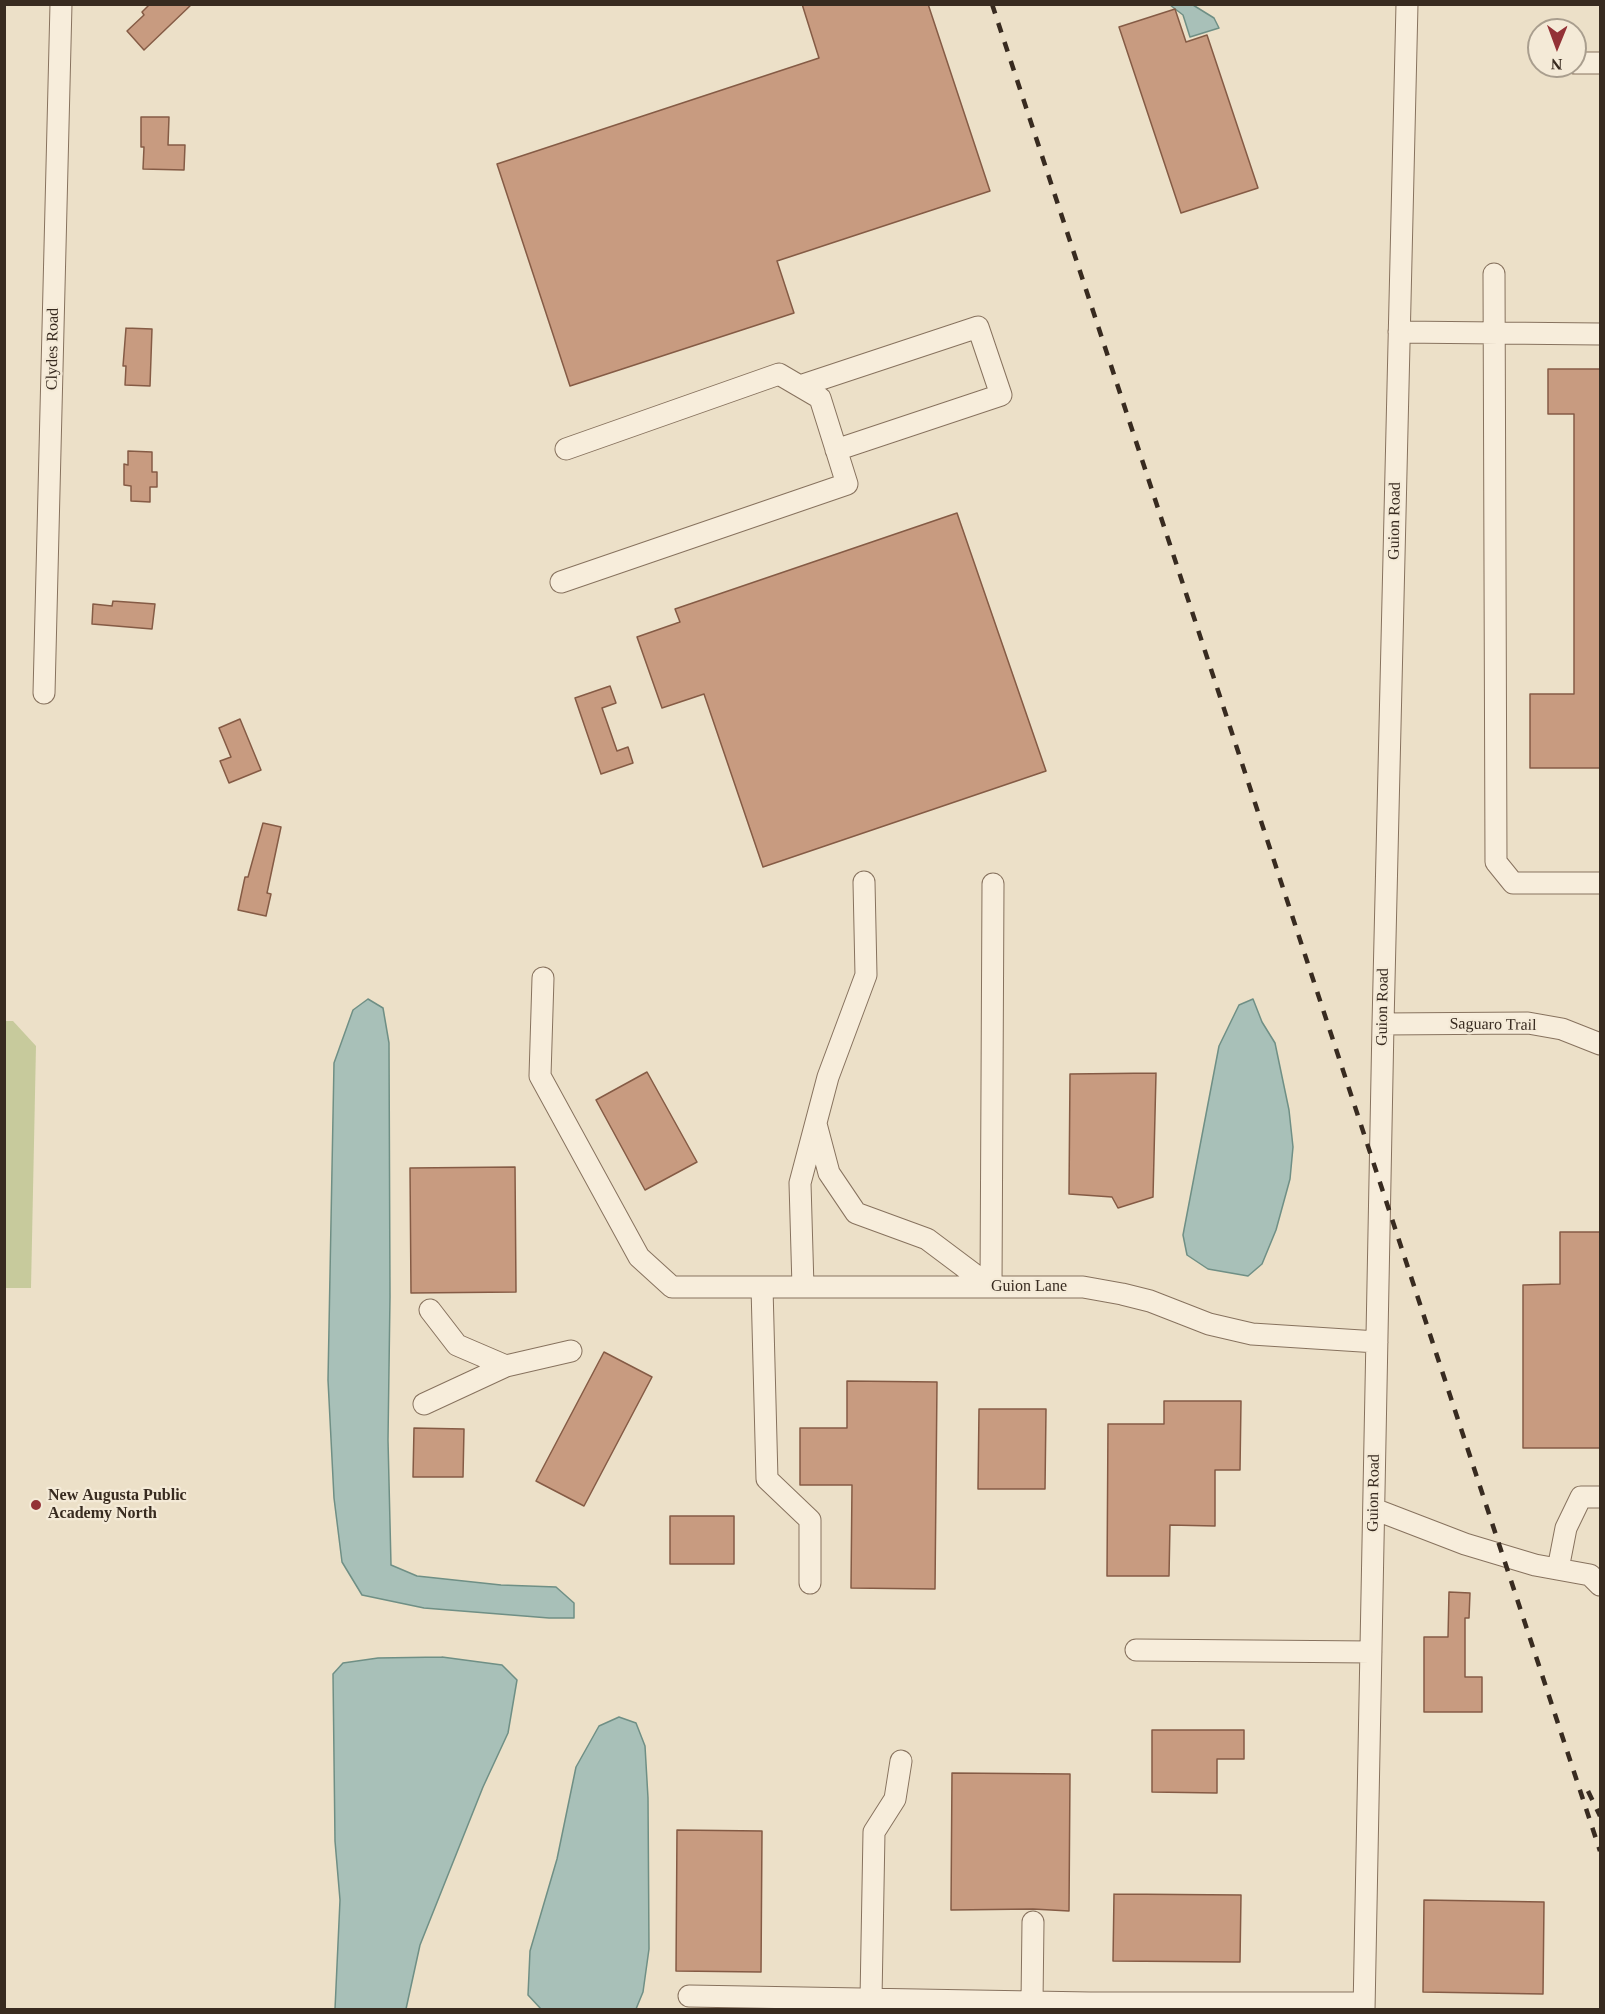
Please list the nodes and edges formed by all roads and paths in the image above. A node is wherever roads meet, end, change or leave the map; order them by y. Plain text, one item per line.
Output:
1 (61, 4) edge
2 (1407, 4) edge
3 (1494, 274) dead end
4 (1399, 332) junction
5 (1494, 333) junction
6 (1600, 334) edge
7 (800, 386) junction
8 (566, 449) dead end
9 (836, 450) junction
10 (561, 582) dead end
11 (44, 693) dead end
12 (864, 882) dead end
13 (1600, 883) edge
14 (993, 884) dead end
15 (543, 978) dead end
16 (1383, 1024) junction
17 (1600, 1044) edge
18 (816, 1123) junction
19 (762, 1287) junction
20 (803, 1287) junction
21 (991, 1287) junction
22 (430, 1310) dead end
23 (1377, 1342) junction
24 (572, 1351) dead end
25 (506, 1366) junction
26 (424, 1404) dead end
27 (1600, 1497) edge
28 (1374, 1509) junction
29 (1558, 1569) junction
30 (810, 1583) dead end
31 (1600, 1585) edge
32 (1136, 1650) dead end
33 (1371, 1652) junction
34 (901, 1761) dead end
35 (1033, 1922) dead end
36 (689, 1996) dead end
37 (1032, 2002) junction
38 (874, 2003) edge
39 (1090, 2006) edge
40 (1364, 2006) edge

1 - 11 street, Clydes Road
2 - 4 street, Guion Road
3 - 5 street
4 - 5 street
4 - 16 street, Guion Road
5 - 6 street
5 - 13 street
7 - 8 street
7 - 9 street
7 - 9 street
9 - 10 street
12 - 18 street
14 - 21 street
15 - 19 street, Guion Lane
16 - 17 street, Saguaro Trail
16 - 23 street, Guion Road
18 - 20 street
18 - 21 street
19 - 20 street, Guion Lane
19 - 30 street
20 - 21 street, Guion Lane
21 - 23 street, Guion Lane
22 - 25 street
23 - 28 street, Guion Road
24 - 25 street
25 - 26 street
27 - 29 street
28 - 29 street
28 - 33 street, Guion Road
29 - 31 street
32 - 33 street
33 - 40 street, Guion Road
34 - 38 street
35 - 37 street
36 - 38 street
37 - 38 street
37 - 39 street
39 - 40 street

